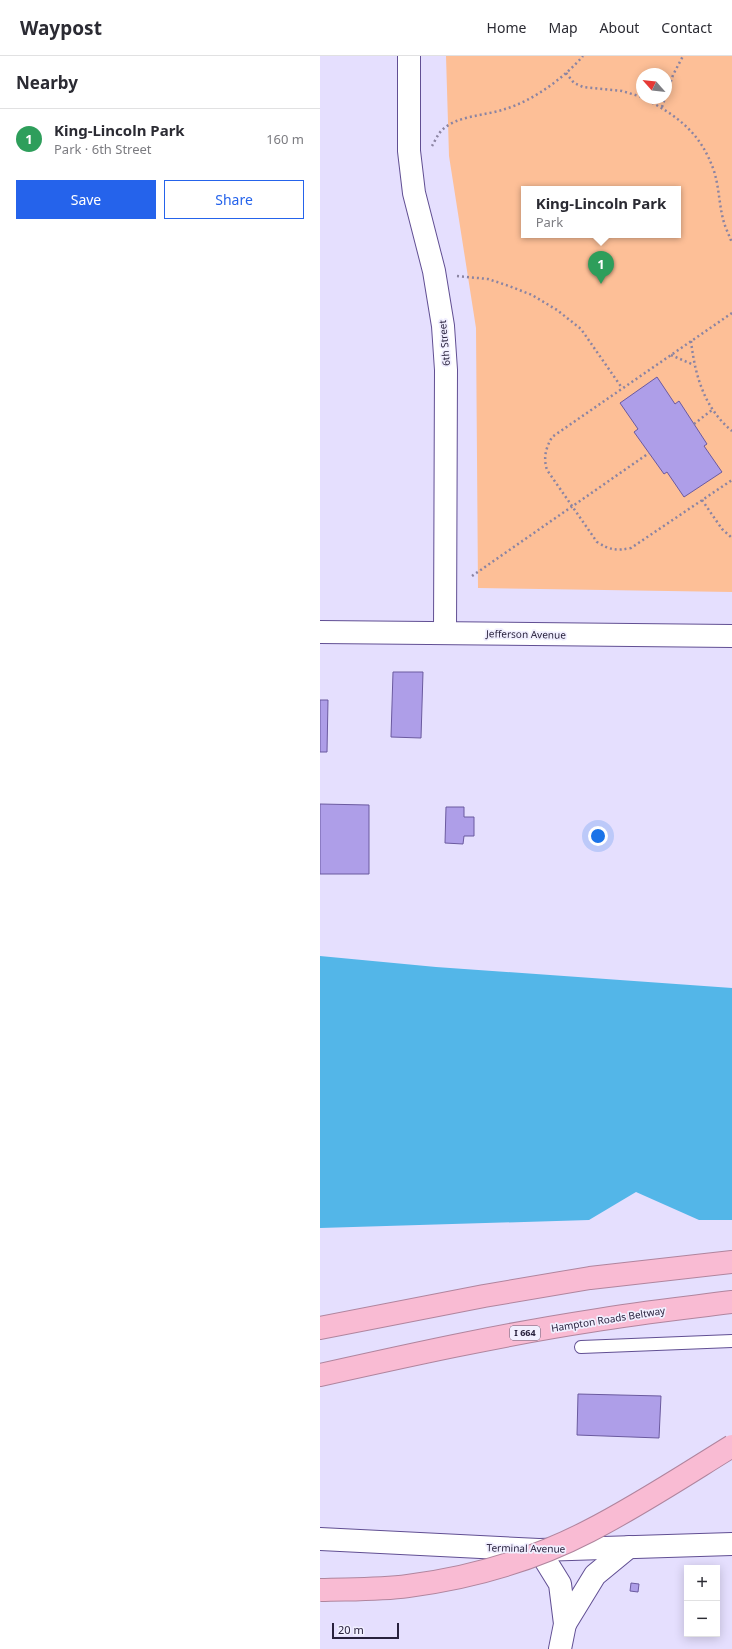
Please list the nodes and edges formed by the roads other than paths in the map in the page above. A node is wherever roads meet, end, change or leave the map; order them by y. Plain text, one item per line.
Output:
1 (409, 56) edge
2 (320, 632) edge
3 (445, 633) junction
4 (732, 636) edge
5 (732, 1262) edge
6 (732, 1302) edge
7 (320, 1328) edge
8 (732, 1341) edge
9 (581, 1347) dead end
10 (320, 1375) edge
11 (732, 1446) edge
12 (320, 1539) edge
13 (732, 1544) edge
14 (629, 1547) junction
15 (539, 1550) junction
16 (320, 1590) edge
17 (565, 1624) junction
18 (560, 1649) edge

1 - 3 street, 6th Street
2 - 3 street, Jefferson Avenue
3 - 4 street, Jefferson Avenue
5 - 7 highway
6 - 10 highway, Hampton Roads Beltway / I 664
8 - 9 lane
11 - 16 highway, bridge
12 - 15 street, Terminal Avenue
13 - 14 street, Terminal Avenue
14 - 15 street, Terminal Avenue
14 - 17 street
15 - 17 street
17 - 18 street

